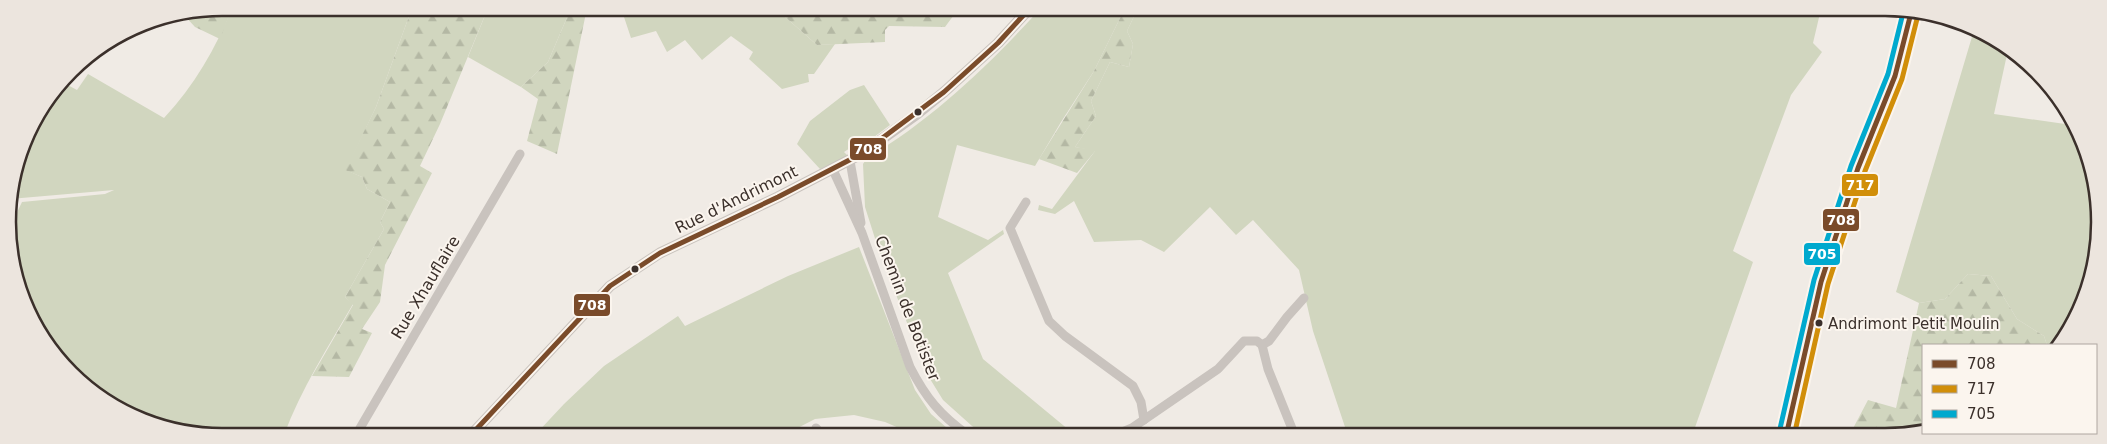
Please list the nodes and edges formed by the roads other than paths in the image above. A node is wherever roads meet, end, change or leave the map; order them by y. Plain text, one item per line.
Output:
1 (1023, 16) edge
2 (1910, 18) edge
3 (520, 154) dead end
4 (850, 160) junction
5 (833, 170) junction
6 (1026, 202) dead end
7 (862, 233) junction
8 (1304, 298) dead end
9 (1262, 345) junction
10 (1144, 420) junction
11 (360, 428) edge
12 (478, 428) edge
13 (959, 428) edge
14 (1129, 428) edge
15 (1292, 428) edge
16 (1789, 428) edge

1 - 4 street, Rue d'Andrimont
2 - 16 street
3 - 11 street, Rue Xhauflaire
4 - 5 street, Rue d'Andrimont
4 - 7 street, Chemin de Botister
5 - 7 street, Chemin de Botister
5 - 12 street, Rue d'Andrimont
6 - 10 street
7 - 13 street, Chemin de Botister
8 - 9 street
9 - 10 street
9 - 15 street
10 - 14 street

